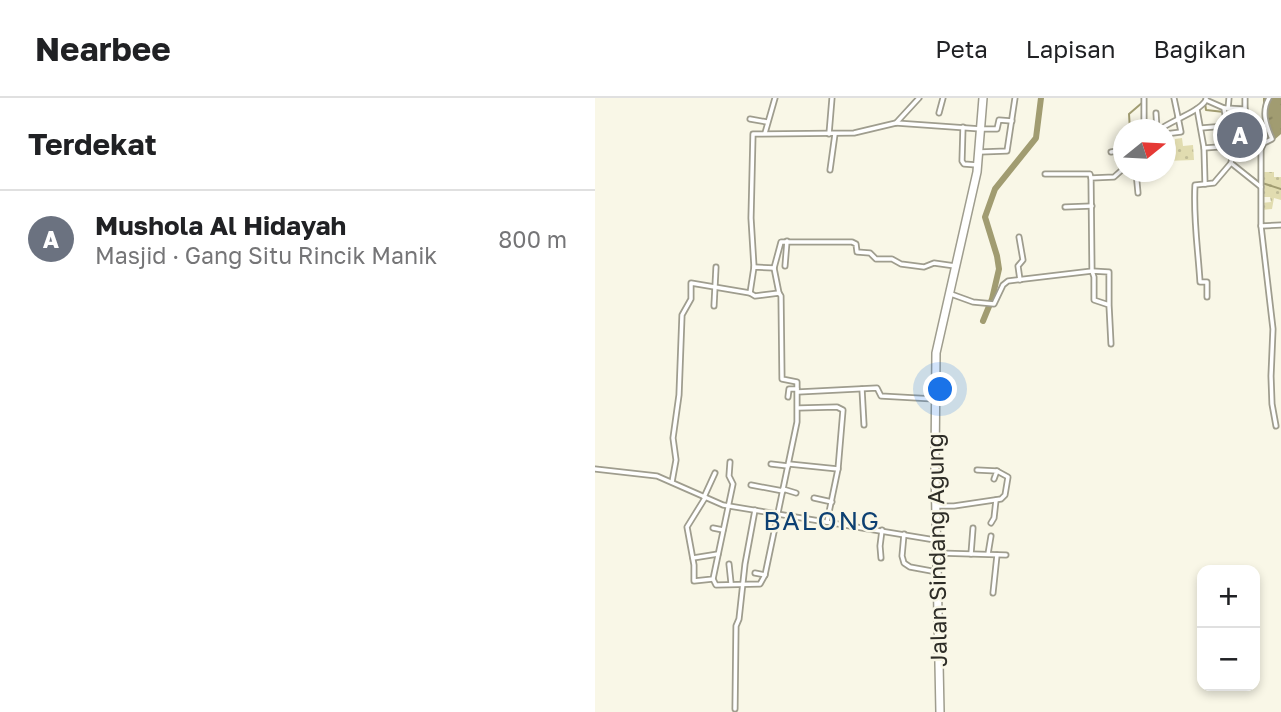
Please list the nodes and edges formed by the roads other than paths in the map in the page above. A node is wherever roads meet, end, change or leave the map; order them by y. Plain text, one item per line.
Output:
1 (775, 98) edge
2 (832, 98) edge
3 (919, 98) edge
4 (943, 98) edge
5 (983, 98) edge
6 (1015, 98) edge
7 (1144, 98) edge
8 (1174, 98) edge
9 (1229, 98) edge
10 (1245, 98) edge
11 (1269, 98) edge
12 (1206, 99) edge
13 (1197, 109) junction
14 (1226, 109) junction
15 (1245, 109) junction
16 (939, 113) dead end
17 (1156, 113) dead end
18 (1178, 117) junction
19 (750, 119) dead end
20 (1144, 119) edge
21 (1157, 119) edge
22 (1175, 119) edge
23 (1012, 121) junction
24 (767, 122) junction
25 (896, 123) junction
26 (1226, 125) junction
27 (963, 127) junction
28 (1201, 128) junction
29 (981, 129) junction
30 (765, 133) junction
31 (1176, 133) edge
32 (832, 134) junction
33 (1204, 148) junction
34 (1233, 148) junction
35 (1250, 148) junction
36 (1261, 149) junction
37 (979, 152) junction
38 (1231, 163) junction
39 (978, 165) junction
40 (830, 170) dead end
41 (1045, 174) dead end
42 (1113, 177) edge
43 (1091, 178) junction
44 (1137, 182) edge
45 (1205, 184) junction
46 (1261, 187) junction
47 (1138, 193) dead end
48 (1092, 206) junction
49 (1065, 207) dead end
50 (1281, 225) edge
51 (1261, 226) junction
52 (1019, 237) dead end
53 (787, 242) junction
54 (785, 265) dead end
55 (955, 266) junction
56 (716, 267) dead end
57 (754, 267) junction
58 (774, 268) junction
59 (1092, 271) junction
60 (1020, 281) junction
61 (715, 286) junction
62 (750, 293) junction
63 (779, 293) junction
64 (949, 293) junction
65 (1207, 297) dead end
66 (1109, 305) junction
67 (714, 306) dead end
68 (1111, 344) dead end
69 (862, 388) junction
70 (798, 390) junction
71 (788, 397) dead end
72 (934, 399) junction
73 (799, 408) junction
74 (864, 425) dead end
75 (1276, 426) dead end
76 (730, 462) dead end
77 (771, 464) dead end
78 (789, 465) junction
79 (595, 468) edge
80 (838, 469) junction
81 (977, 470) dead end
82 (997, 471) junction
83 (715, 473) dead end
84 (994, 479) dead end
85 (672, 482) junction
86 (751, 485) dead end
87 (783, 490) junction
88 (796, 493) dead end
89 (704, 498) junction
90 (814, 498) dead end
91 (996, 500) junction
92 (832, 502) junction
93 (936, 506) junction
94 (729, 507) junction
95 (755, 510) junction
96 (777, 514) junction
97 (827, 522) junction
98 (991, 523) dead end
99 (713, 528) dead end
100 (973, 528) dead end
101 (723, 530) junction
102 (882, 530) junction
103 (904, 534) junction
104 (991, 536) dead end
105 (937, 540) junction
106 (938, 553) junction
107 (718, 554) junction
108 (971, 554) junction
109 (988, 554) junction
110 (997, 555) junction
111 (1006, 555) dead end
112 (693, 558) junction
113 (881, 558) dead end
114 (729, 564) dead end
115 (755, 573) dead end
116 (938, 573) junction
117 (765, 575) junction
118 (713, 579) junction
119 (731, 584) junction
120 (742, 585) junction
121 (993, 593) dead end
122 (735, 709) dead end
123 (940, 712) edge

1 - 24 street
2 - 32 street
3 - 25 street
4 - 16 street
5 - 29 main road, Jalan Sindang Agung
6 - 23 street
7 - 20 street
8 - 18 street
9 - 14 street
10 - 15 street
11 - 36 street
12 - 13 street
12 - 14 street
13 - 18 street
13 - 28 street
14 - 15 street
14 - 26 street
15 - 35 street
17 - 21 street
18 - 22 street
18 - 31 street
19 - 24 street
23 - 29 street
23 - 37 street
24 - 30 street
25 - 27 street
25 - 32 street
26 - 28 street
26 - 34 street
27 - 29 street
27 - 39 street
28 - 33 street
29 - 37 main road, Jalan Sindang Agung
30 - 32 street
30 - 57 street
32 - 40 street
33 - 34 street
33 - 45 street
34 - 35 street
34 - 38 street
35 - 36 street
36 - 46 street
37 - 39 main road, Jalan Sindang Agung
38 - 45 street
38 - 46 street
39 - 55 main road, Jalan Sindang Agung
41 - 43 street
42 - 43 street
43 - 48 street
44 - 47 street
45 - 65 street
46 - 51 street
48 - 49 street
48 - 59 street
50 - 51 street
51 - 75 street
52 - 60 street
53 - 54 street
53 - 55 street
53 - 58 street
55 - 64 main road, Jalan Sindang Agung
56 - 61 street
57 - 58 street
57 - 62 street
58 - 63 street
59 - 60 street
59 - 66 street
59 - 66 street
60 - 64 street
61 - 62 street
61 - 67 street
61 - 85 street
62 - 63 street
63 - 70 street
64 - 72 main road, Jalan Sindang Agung
66 - 68 street
69 - 70 street
69 - 72 street
69 - 74 street
70 - 71 street
70 - 73 street
72 - 93 main road, Jalan Sindang Agung
73 - 78 street
73 - 80 street
76 - 94 street
77 - 78 street
78 - 80 street
78 - 87 street
79 - 85 street
80 - 92 street
81 - 82 street
82 - 84 street
82 - 91 street
83 - 89 street
85 - 89 street
86 - 87 street
87 - 88 street
87 - 96 street
89 - 94 street
89 - 112 street
90 - 92 street
91 - 93 street
91 - 98 street
92 - 97 street
93 - 105 main road, Jalan Sindang Agung
94 - 95 street
94 - 101 street
95 - 96 street
95 - 120 street
96 - 97 street
96 - 117 street
97 - 102 street
99 - 101 street
100 - 108 street
101 - 107 street
102 - 103 street
102 - 113 street
103 - 105 street
103 - 116 street
104 - 109 street
105 - 106 main road, Jalan Sindang Agung
106 - 108 street
106 - 116 main road, Jalan Sindang Agung
107 - 112 street
107 - 118 street
108 - 109 street
109 - 110 street
110 - 111 street
110 - 121 street
112 - 118 street
114 - 119 street
115 - 117 street
116 - 123 main road, Jalan Sindang Agung
117 - 120 street
118 - 119 street
119 - 120 street
120 - 122 street

